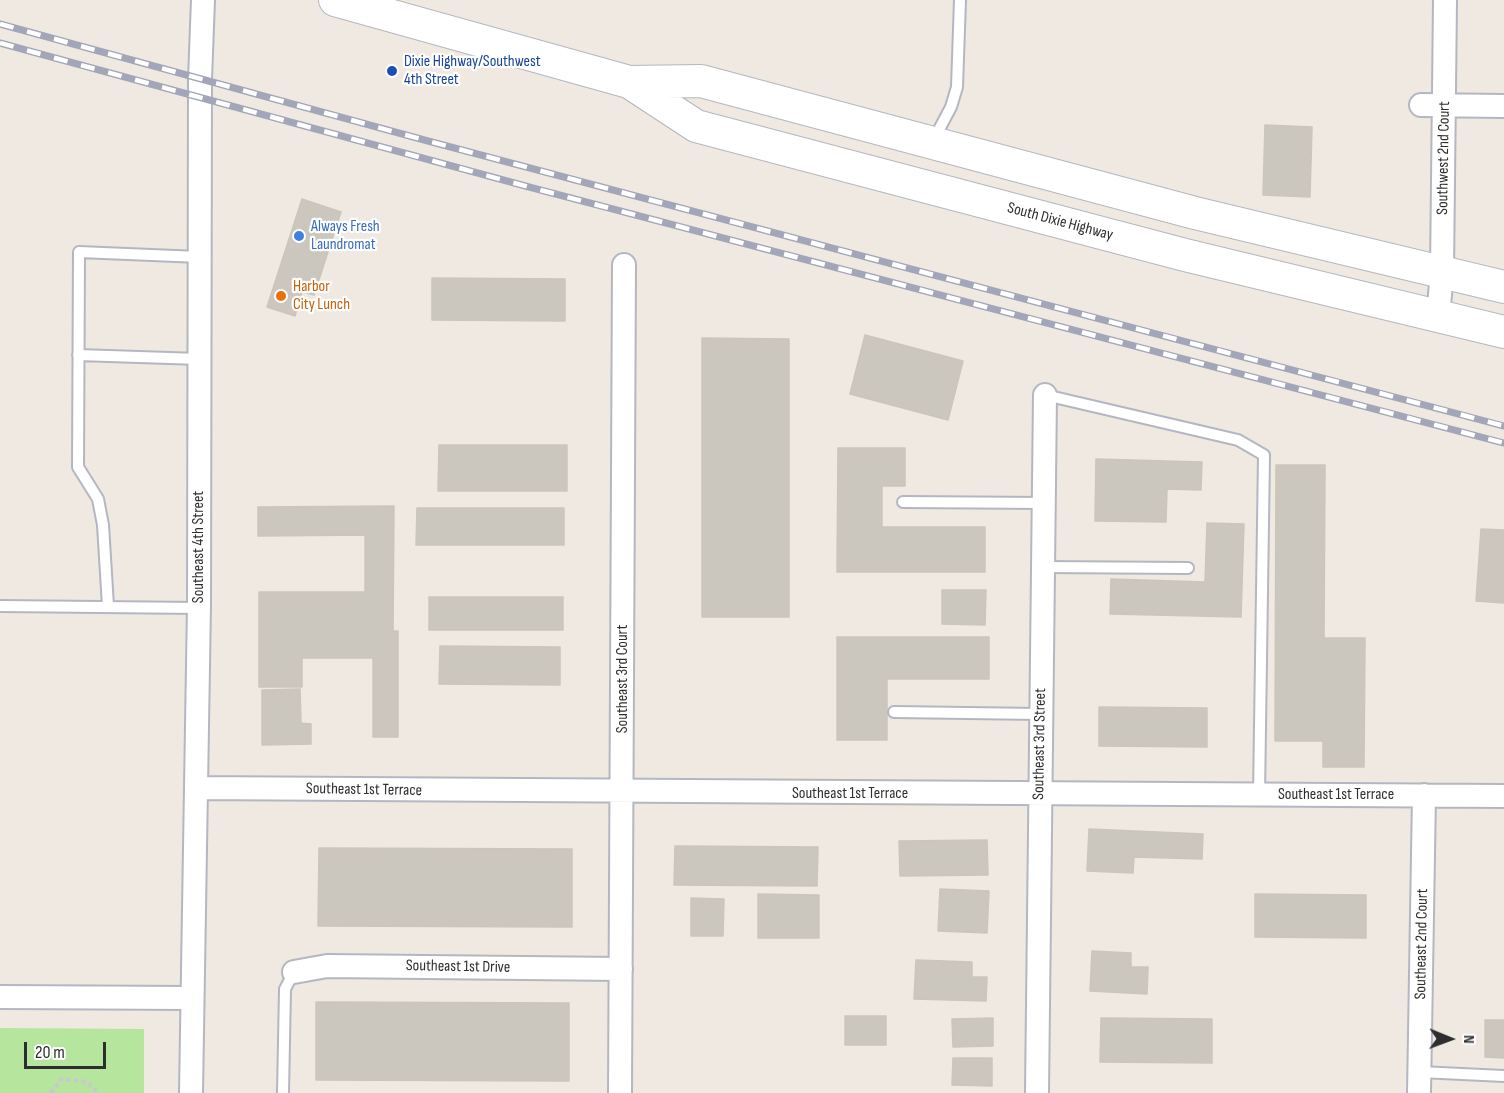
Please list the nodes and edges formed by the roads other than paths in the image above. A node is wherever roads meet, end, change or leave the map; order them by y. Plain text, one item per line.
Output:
1 (203, 0) edge
2 (335, 0) edge
3 (960, 0) edge
4 (1445, 0) edge
5 (629, 82) junction
6 (1421, 105) dead end
7 (1446, 106) junction
8 (1504, 106) edge
9 (933, 142) junction
10 (200, 257) junction
11 (624, 265) dead end
12 (1442, 272) junction
13 (1504, 287) edge
14 (1438, 317) junction
15 (1504, 332) edge
16 (78, 355) junction
17 (200, 359) junction
18 (1045, 395) joint
19 (903, 502) dead end
20 (1044, 503) junction
21 (1043, 567) junction
22 (1188, 568) dead end
23 (0, 606) edge
24 (108, 606) junction
25 (199, 608) junction
26 (894, 712) dead end
27 (1040, 714) junction
28 (196, 788) junction
29 (623, 792) junction
30 (1039, 795) junction
31 (1259, 795) junction
32 (1424, 795) junction
33 (1504, 796) edge
34 (621, 969) junction
35 (294, 972) joint
36 (0, 997) edge
37 (192, 998) junction
38 (1504, 1076) edge
39 (1419, 1083) edge
40 (191, 1093) edge
41 (284, 1093) edge
42 (620, 1093) edge
43 (1037, 1093) edge

1 - 10 street, Southeast 4th Street
2 - 5 main road, South Dixie Highway
3 - 9 lane
4 - 7 street, Southwest 2nd Court
5 - 9 main road, South Dixie Highway
5 - 14 main road, South Dixie Highway
6 - 7 street
7 - 8 street
7 - 12 street, Southwest 2nd Court
9 - 12 main road, South Dixie Highway
10 - 16 lane
10 - 17 street, Southeast 4th Street
11 - 29 street, Southeast 3rd Court
12 - 13 main road, South Dixie Highway
12 - 14 street, Southwest 2nd Court
14 - 15 main road, South Dixie Highway
16 - 17 lane
16 - 24 lane
17 - 25 street, Southeast 4th Street
18 - 20 street, Southeast 3rd Street
18 - 31 lane
19 - 20 lane
20 - 21 street, Southeast 3rd Street
21 - 22 lane
21 - 27 street, Southeast 3rd Street
23 - 24 lane
24 - 25 lane
25 - 28 street, Southeast 4th Street
26 - 27 lane
27 - 30 street, Southeast 3rd Street
28 - 29 street, Southeast 1st Terrace
28 - 37 street, Southeast 4th Street
29 - 30 street, Southeast 1st Terrace
29 - 34 street, Southeast 3rd Court
30 - 31 street, Southeast 1st Terrace
30 - 43 street, Southeast 3rd Street
31 - 32 street, Southeast 1st Terrace
32 - 33 street, Southeast 1st Terrace
32 - 39 street, Southeast 2nd Court
34 - 35 street, Southeast 1st Drive
34 - 42 street, Southeast 3rd Court
35 - 41 lane
36 - 37 street
37 - 40 street, Southeast 4th Street
38 - 39 lane

